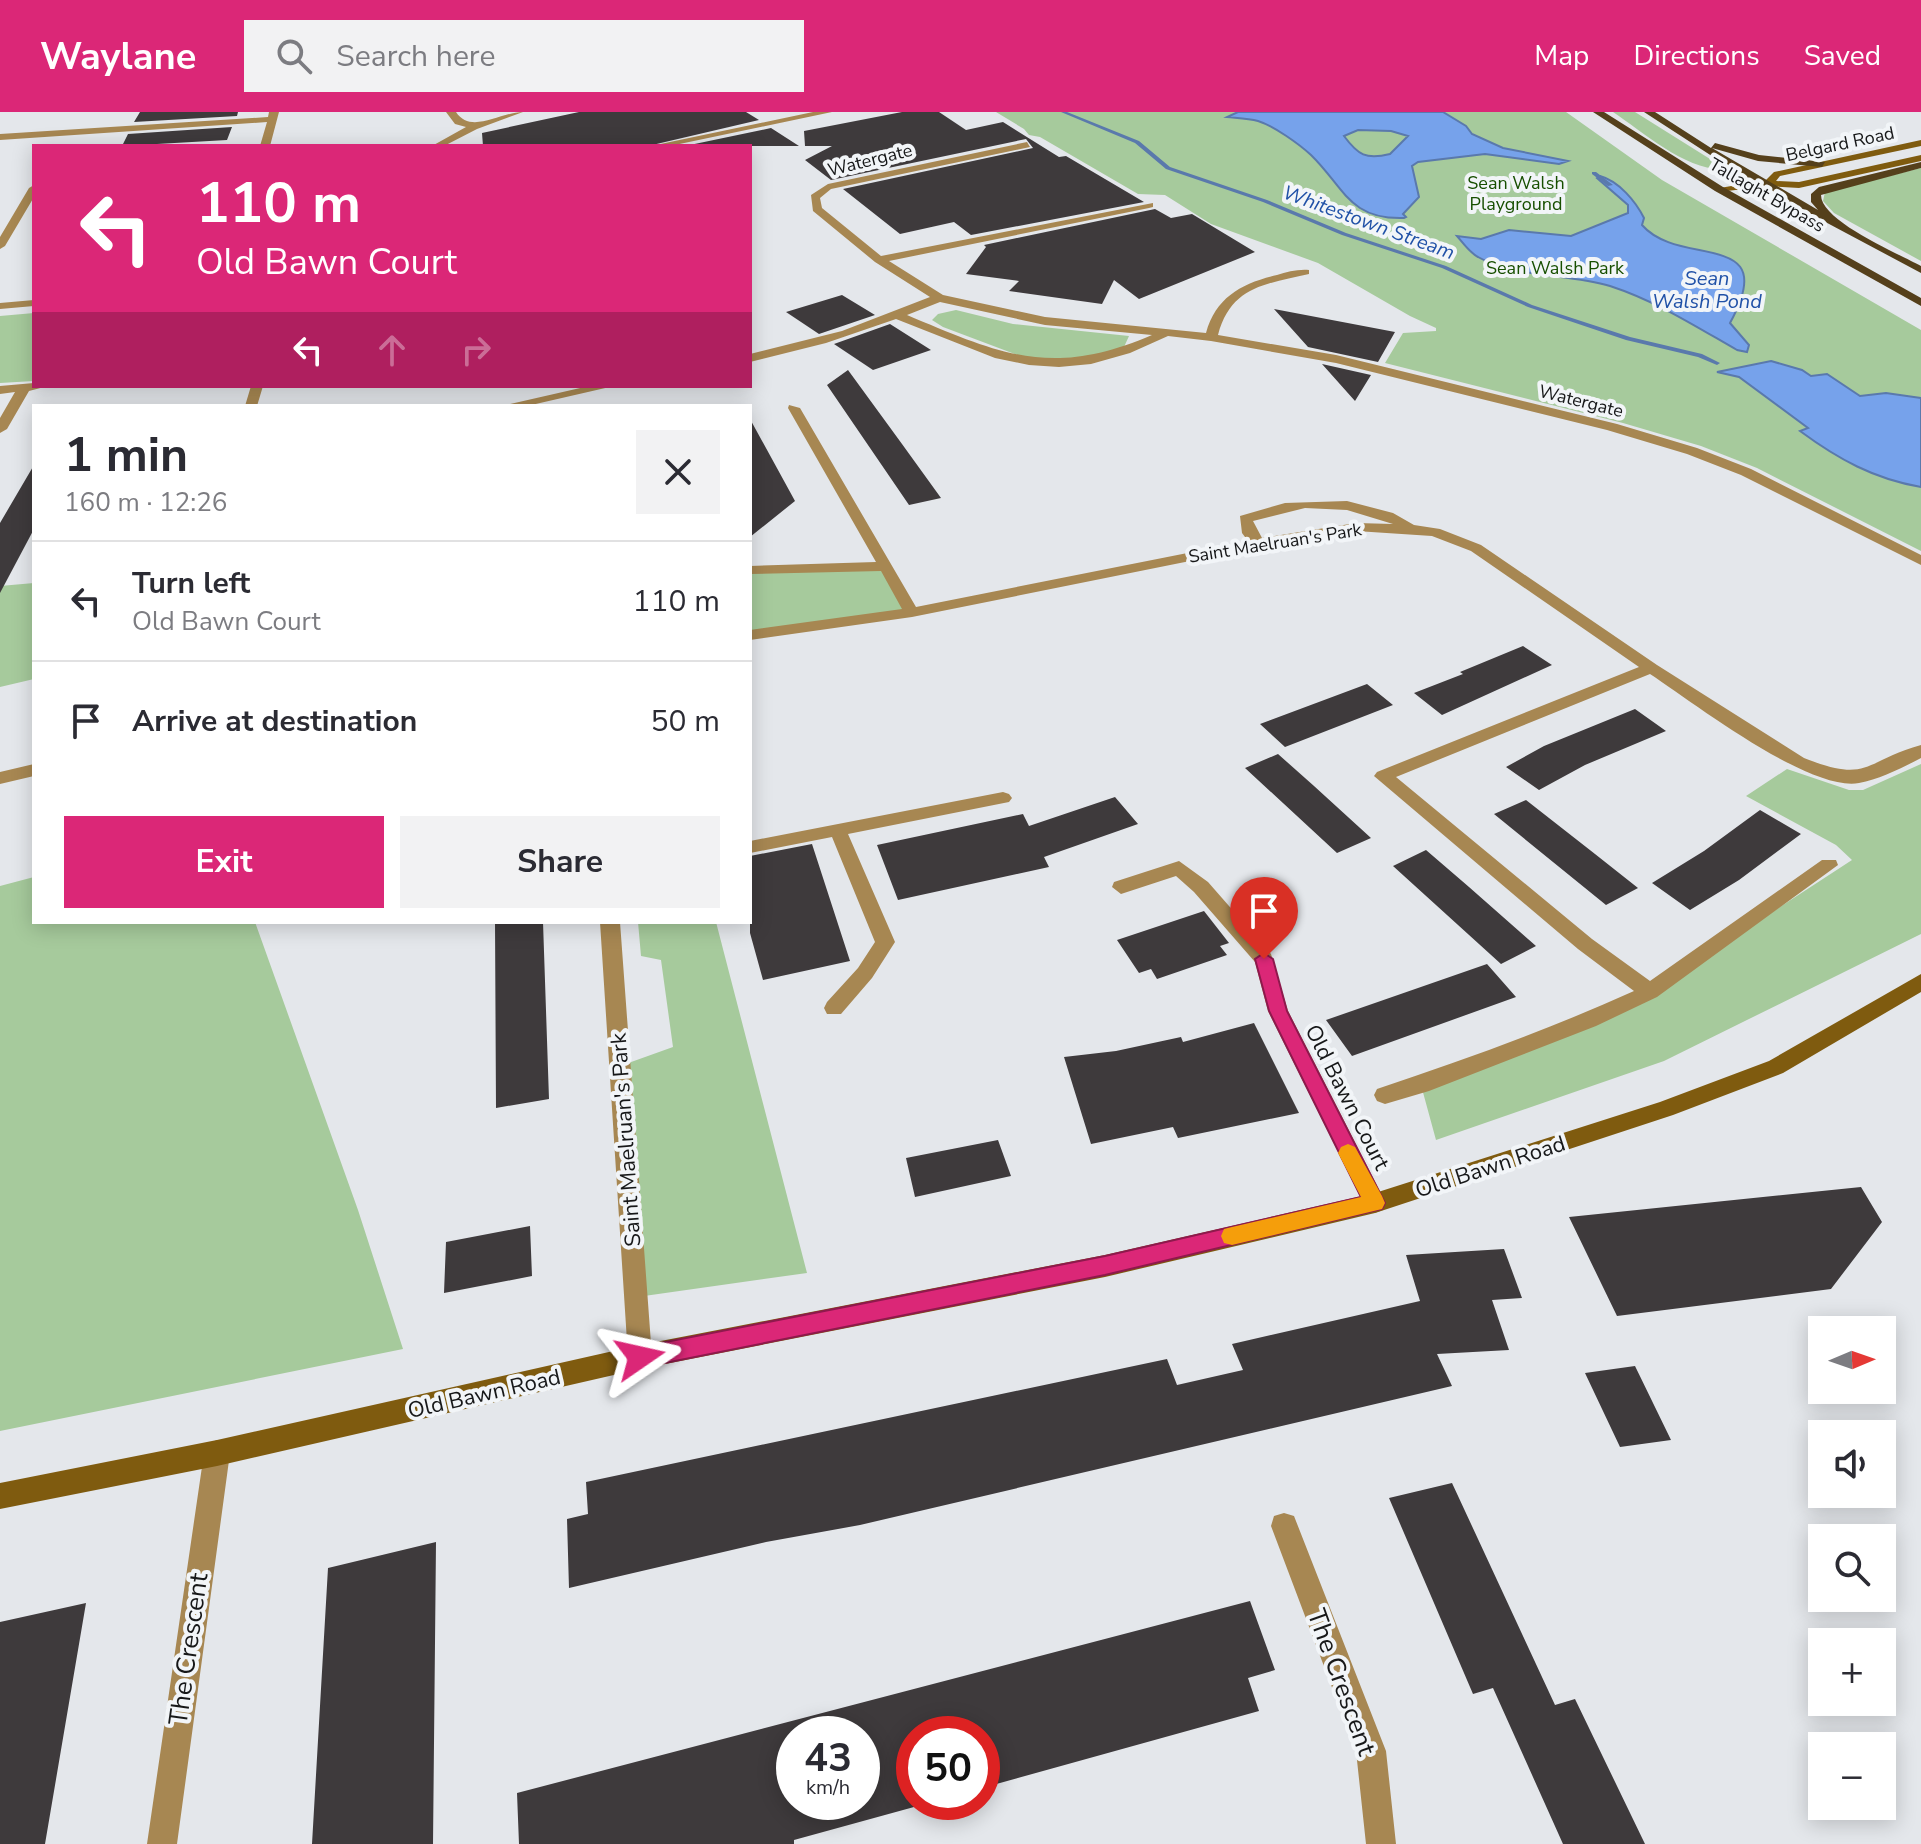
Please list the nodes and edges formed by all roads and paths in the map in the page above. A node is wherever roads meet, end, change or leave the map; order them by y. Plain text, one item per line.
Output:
1 (451, 112) edge
2 (518, 112) edge
3 (827, 112) edge
4 (1598, 112) edge
5 (1649, 112) edge
6 (1661, 112) edge
7 (805, 114) edge
8 (273, 115) edge
9 (101, 119) dead end
10 (474, 127) junction
11 (95, 130) junction
12 (0, 137) edge
13 (1921, 143) edge
14 (266, 144) edge
15 (441, 144) edge
16 (665, 144) edge
17 (1027, 145) dead end
18 (1921, 158) edge
19 (1822, 164) junction
20 (1921, 165) edge
21 (1765, 184) junction
22 (1719, 189) junction
23 (32, 191) edge
24 (1149, 205) dead end
25 (1835, 221) junction
26 (0, 246) edge
27 (879, 260) junction
28 (1921, 270) edge
29 (1305, 272) dead end
30 (939, 298) junction
31 (32, 303) edge
32 (1921, 303) edge
33 (0, 306) edge
34 (898, 316) junction
35 (1165, 333) junction
36 (1211, 337) junction
37 (752, 358) edge
38 (32, 387) edge
39 (24, 388) junction
40 (598, 388) edge
41 (0, 390) edge
42 (518, 404) edge
43 (794, 408) dead end
44 (0, 429) edge
45 (1415, 529) junction
46 (1258, 543) junction
47 (1921, 561) edge
48 (885, 566) junction
49 (752, 570) edge
50 (912, 612) junction
51 (752, 635) edge
52 (1651, 668) junction
53 (1921, 751) edge
54 (32, 770) edge
55 (0, 778) edge
56 (1003, 798) dead end
57 (838, 831) junction
58 (752, 847) edge
59 (1829, 865) dead end
60 (1121, 887) dead end
61 (610, 924) edge
62 (1921, 982) edge
63 (1650, 992) junction
64 (834, 1008) dead end
65 (1385, 1095) dead end
66 (1375, 1203) junction
67 (640, 1357) junction
68 (217, 1453) junction
69 (0, 1496) edge
70 (1284, 1526) dead end
71 (162, 1844) edge
72 (1381, 1844) edge

1 - 10 street
2 - 10 street
3 - 7 street
4 - 22 main road, Tallaght Bypass
5 - 21 main road, Tallaght Bypass
6 - 19 main road
7 - 16 street
8 - 11 street
8 - 14 street
9 - 11 street
10 - 15 street
11 - 12 street
13 - 19 main road, Belgard Road
17 - 27 street, Watergate
18 - 21 main road, Belgard Road
19 - 21 main road, Belgard Road
20 - 25 main road
21 - 22 main road, Belgard Road
21 - 25 main road, Tallaght Bypass
22 - 32 main road, Tallaght Bypass
23 - 26 street
24 - 27 street
25 - 28 main road, Tallaght Bypass
27 - 30 street, Watergate
29 - 36 street
30 - 34 street
30 - 35 street, Watergate
31 - 33 street
34 - 35 street, Watergate
34 - 37 street
35 - 36 street, Watergate
36 - 47 street, Watergate
38 - 39 street
39 - 41 street
39 - 44 street
40 - 42 street
43 - 48 street
45 - 46 street, Saint Maelruan's Park
45 - 46 street
45 - 52 street, Saint Maelruan's Park
46 - 50 street, Saint Maelruan's Park
48 - 49 street
48 - 50 street
50 - 51 street, Saint Maelruan's Park
52 - 53 street, Saint Maelruan's Park
52 - 63 street
54 - 55 street
56 - 57 street
57 - 58 street
57 - 64 street
59 - 63 street
60 - 66 street, Old Bawn Court
61 - 67 street, Saint Maelruan's Park
62 - 66 main road, Old Bawn Road
63 - 65 street
66 - 67 main road, Old Bawn Road
67 - 68 main road, Old Bawn Road
68 - 69 main road, Old Bawn Road
68 - 71 street, The Crescent
70 - 72 street, The Crescent

